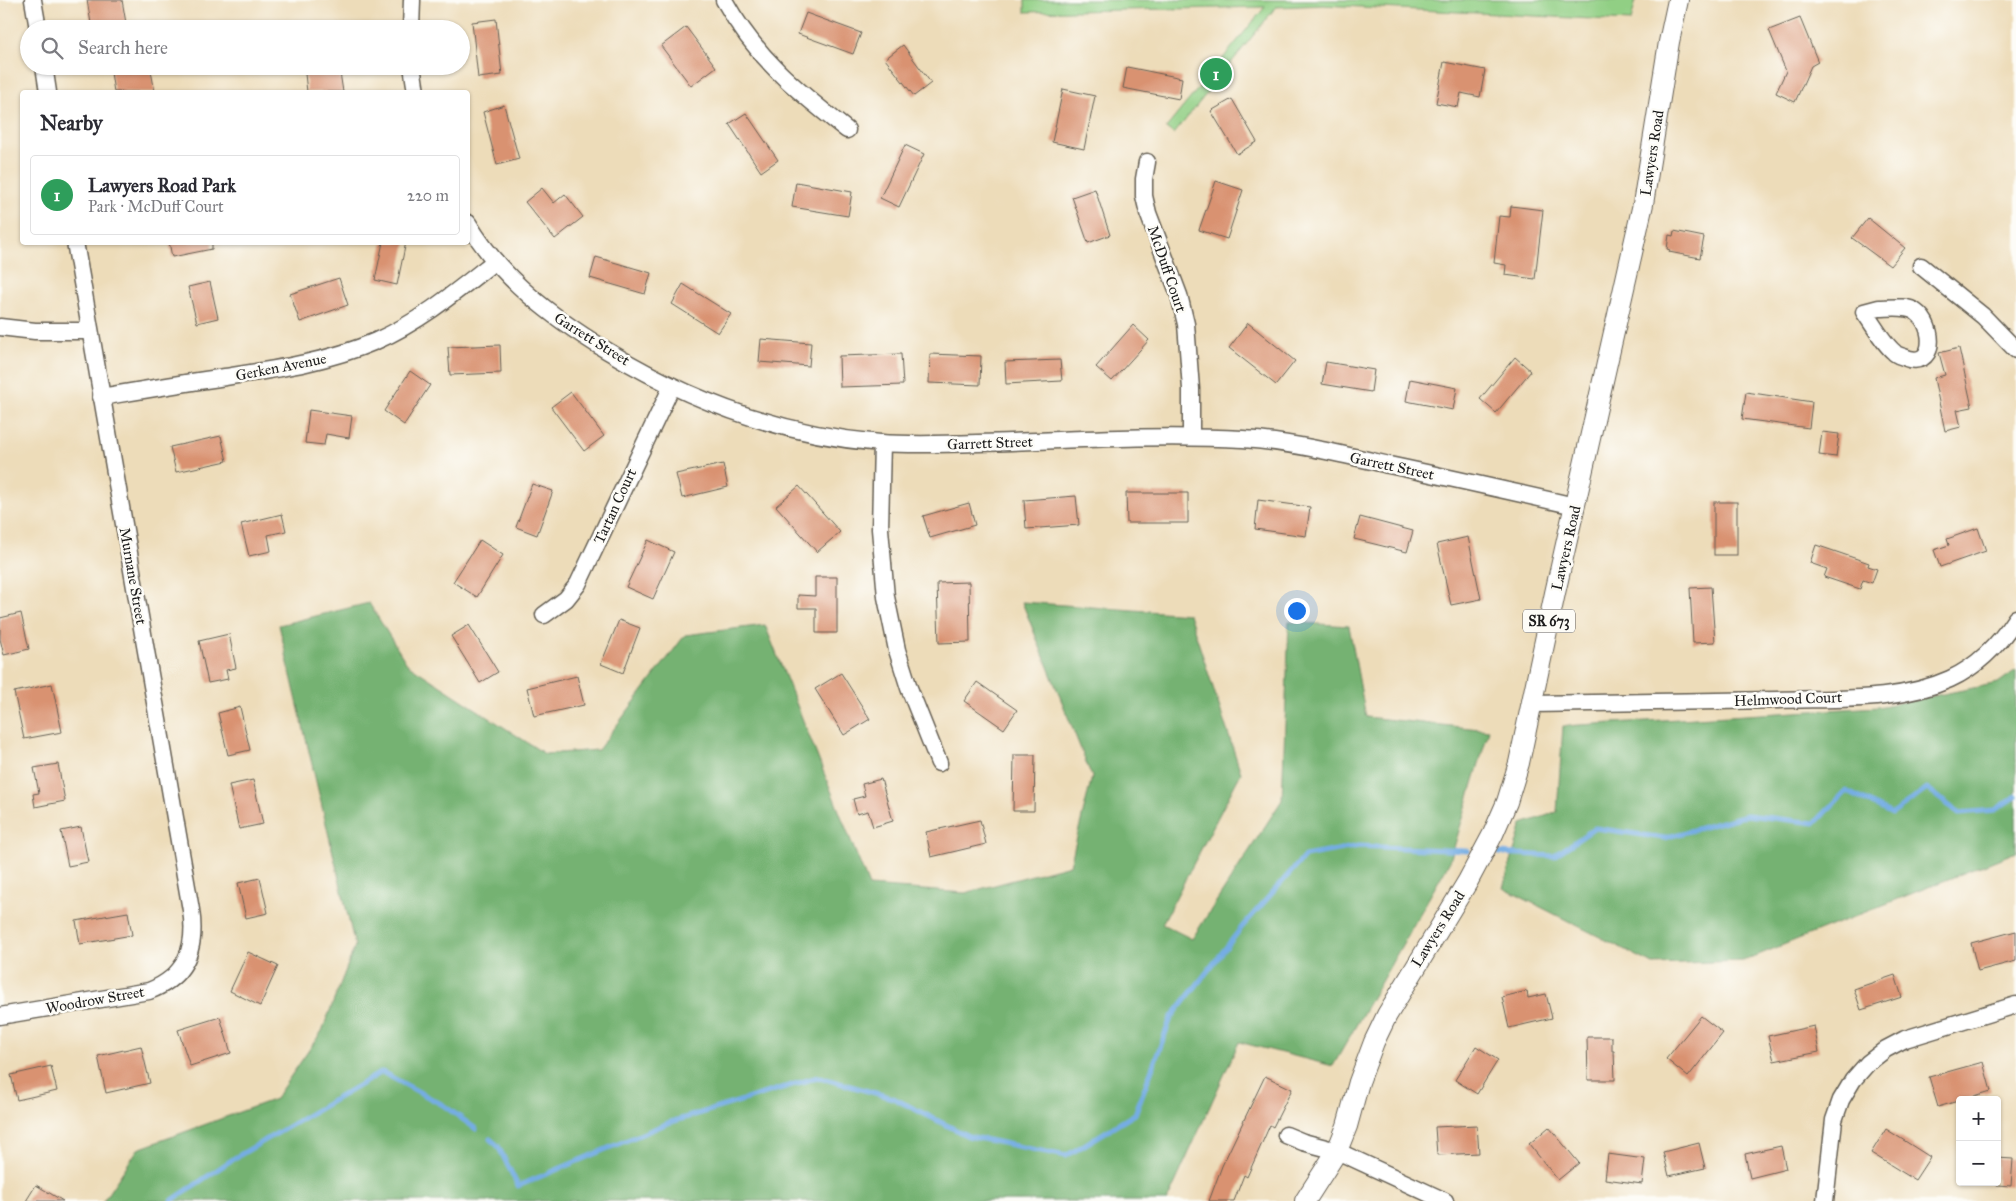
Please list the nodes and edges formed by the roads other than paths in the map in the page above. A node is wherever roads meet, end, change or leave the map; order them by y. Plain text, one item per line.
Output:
1 (33, 0) edge
2 (412, 0) edge
3 (724, 0) edge
4 (1678, 0) edge
5 (36, 20) edge
6 (411, 20) edge
7 (45, 75) edge
8 (413, 75) edge
9 (48, 90) edge
10 (416, 90) edge
11 (847, 130) dead end
12 (1147, 162) dead end
13 (470, 226) edge
14 (76, 245) edge
15 (495, 261) junction
16 (1920, 266) dead end
17 (0, 327) edge
18 (90, 331) junction
19 (2016, 350) edge
20 (672, 386) junction
21 (101, 397) junction
22 (1191, 436) junction
23 (882, 443) junction
24 (1575, 506) junction
25 (544, 615) dead end
26 (2016, 618) edge
27 (1532, 704) junction
28 (940, 763) dead end
29 (191, 910) joint
30 (2016, 1005) edge
31 (0, 1016) edge
32 (1286, 1135) dead end
33 (1337, 1151) junction
34 (1305, 1201) edge
35 (1445, 1201) edge
36 (1825, 1201) edge

1 - 5 street
2 - 6 street
3 - 11 street
4 - 24 main road, Lawyers Road / SR 673
7 - 9 street
8 - 10 street
12 - 22 street, McDuff Court
13 - 15 street, Garrett Street
14 - 18 street, Murnane Street
15 - 20 street, Garrett Street
15 - 21 street, Gerken Avenue
16 - 19 street
17 - 18 street
18 - 21 street, Murnane Street
20 - 23 street, Garrett Street
20 - 25 street, Tartan Court
21 - 29 street, Murnane Street
22 - 23 street, Garrett Street
22 - 24 street, Garrett Street
23 - 28 street
24 - 27 main road, Lawyers Road / SR 673
26 - 27 street, Helmwood Court
27 - 33 main road, Lawyers Road / SR 673
29 - 31 street, Woodrow Street
30 - 36 street
32 - 33 street
33 - 34 main road, Lawyers Road / SR 673
33 - 35 street

